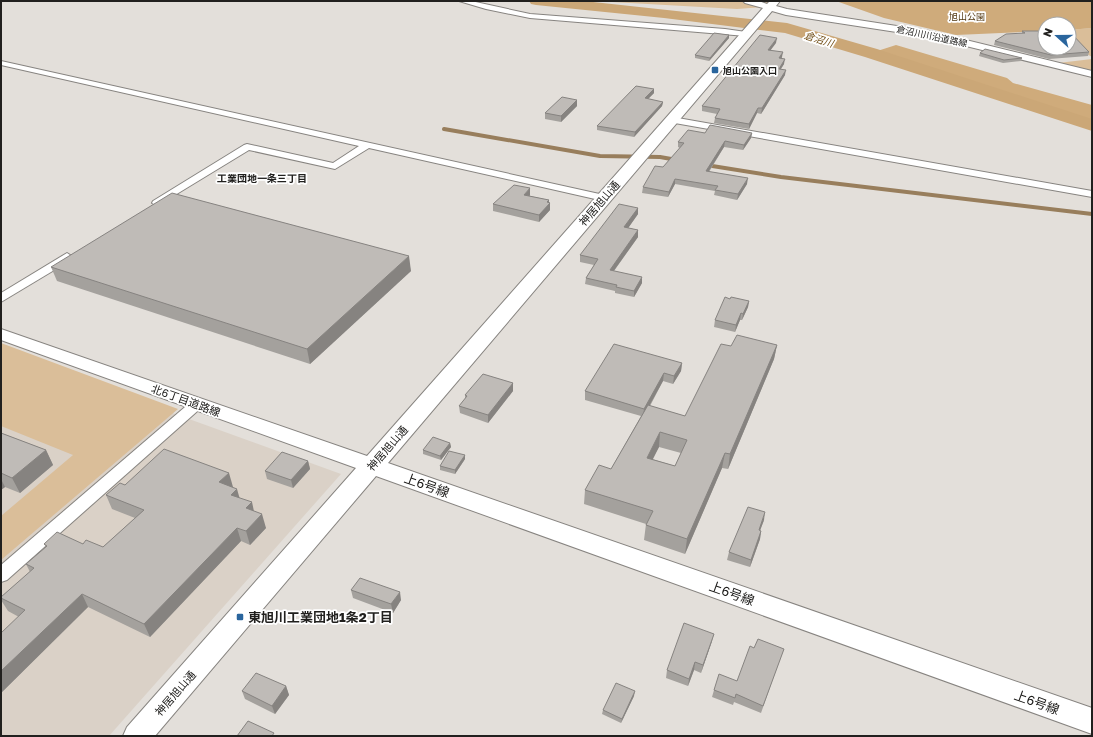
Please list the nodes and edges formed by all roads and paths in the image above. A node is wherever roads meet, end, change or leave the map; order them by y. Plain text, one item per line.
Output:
1 (463, 1) edge
2 (748, 1) edge
3 (770, 7) edge
4 (748, 32) junction
5 (1, 63) edge
6 (1092, 74) edge
7 (672, 120) junction
8 (367, 145) junction
9 (1092, 194) edge
10 (604, 198) junction
11 (146, 209) edge
12 (78, 250) edge
13 (1, 298) edge
14 (1, 334) edge
15 (196, 404) junction
16 (372, 466) junction
17 (1, 575) edge
18 (1092, 721) edge
19 (137, 736) edge

1 - 4 street
2 - 3 main road, 倉沼川川沿道路線
3 - 4 main road, 神居旭山通
3 - 6 main road, 倉沼川川沿道路線
4 - 7 main road, 神居旭山通
5 - 8 street
7 - 9 street
7 - 10 main road, 神居旭山通
8 - 10 street
8 - 11 street
10 - 16 main road, 神居旭山通
12 - 13 street
14 - 15 main road, 北6丁目道路線
15 - 16 main road, 北6丁目道路線
15 - 17 street
16 - 18 main road, 上6号線
16 - 19 main road, 神居旭山通

